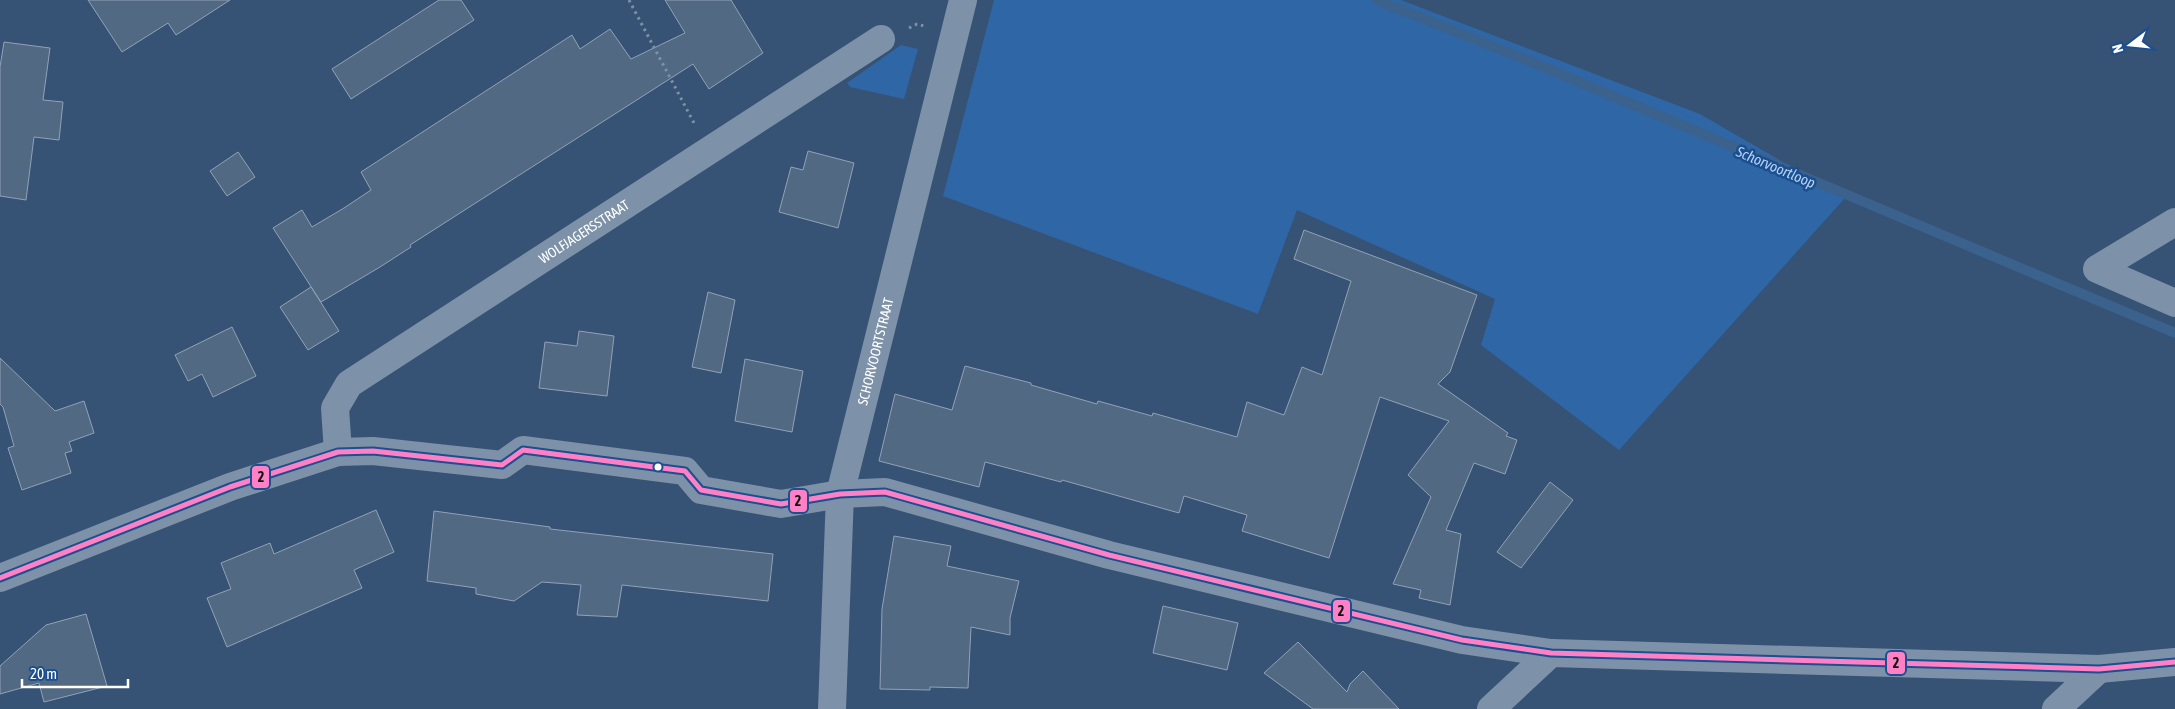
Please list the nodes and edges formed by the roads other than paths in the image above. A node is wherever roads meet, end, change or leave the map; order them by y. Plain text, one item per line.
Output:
1 (963, 0) edge
2 (881, 39) road end
3 (2175, 222) edge
4 (2175, 302) edge
5 (338, 452) junction
6 (840, 494) junction
7 (0, 578) edge
8 (1551, 652) junction
9 (2175, 662) edge
10 (2099, 669) junction
11 (832, 709) edge
12 (1491, 709) edge
13 (2056, 709) edge

1 - 6 street, SCHORVOORTSTRAAT
2 - 5 street, WOLFJAGERSSTRAAT
3 - 4 street
5 - 6 street
5 - 7 street
6 - 8 street
6 - 11 street, SCHORVOORTSTRAAT
8 - 10 street
8 - 12 street
9 - 10 street
10 - 13 street

